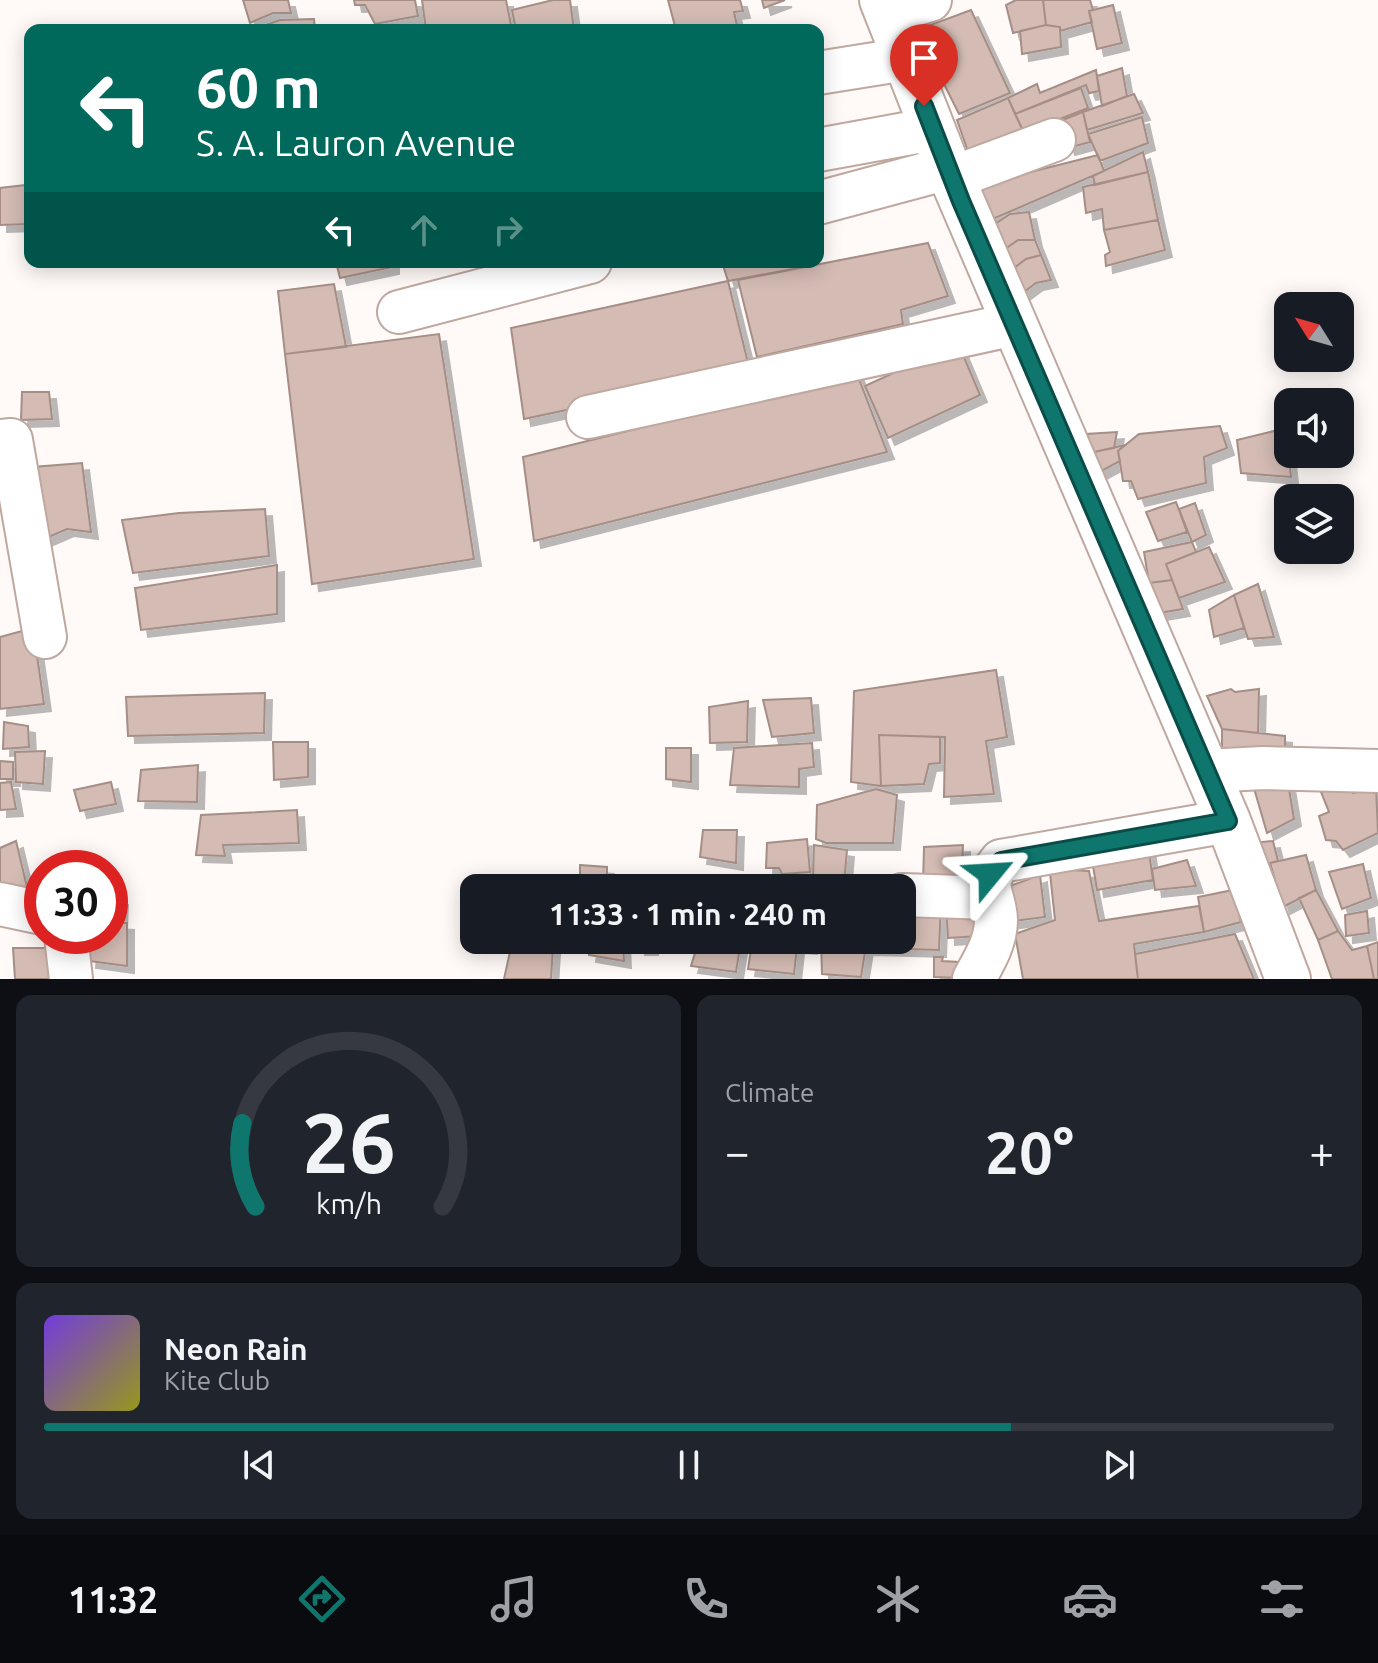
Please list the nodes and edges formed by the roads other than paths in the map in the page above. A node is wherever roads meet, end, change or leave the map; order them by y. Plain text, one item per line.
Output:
1 (930, 0) edge
2 (885, 6) edge
3 (906, 59) junction
4 (824, 72) edge
5 (1054, 140) dead end
6 (824, 150) edge
7 (944, 159) junction
8 (824, 201) edge
9 (567, 268) edge
10 (399, 312) dead end
11 (1015, 324) junction
12 (588, 417) dead end
13 (0, 441) edge
14 (45, 637) dead end
15 (1206, 771) junction
16 (1378, 771) edge
17 (1228, 821) junction
18 (916, 895) edge
19 (991, 898) junction
20 (0, 904) edge
21 (24, 909) edge
22 (68, 954) edge
23 (981, 965) edge
24 (71, 979) edge
25 (1288, 979) edge

1 - 2 street
2 - 3 highway
3 - 4 street
3 - 7 highway
5 - 7 street
6 - 7 street
7 - 8 street
7 - 11 highway
9 - 10 street
11 - 12 street
11 - 15 highway
13 - 14 street
15 - 16 street
15 - 17 highway
17 - 19 street
17 - 25 highway
18 - 19 street
19 - 23 street
20 - 21 street
22 - 24 street

